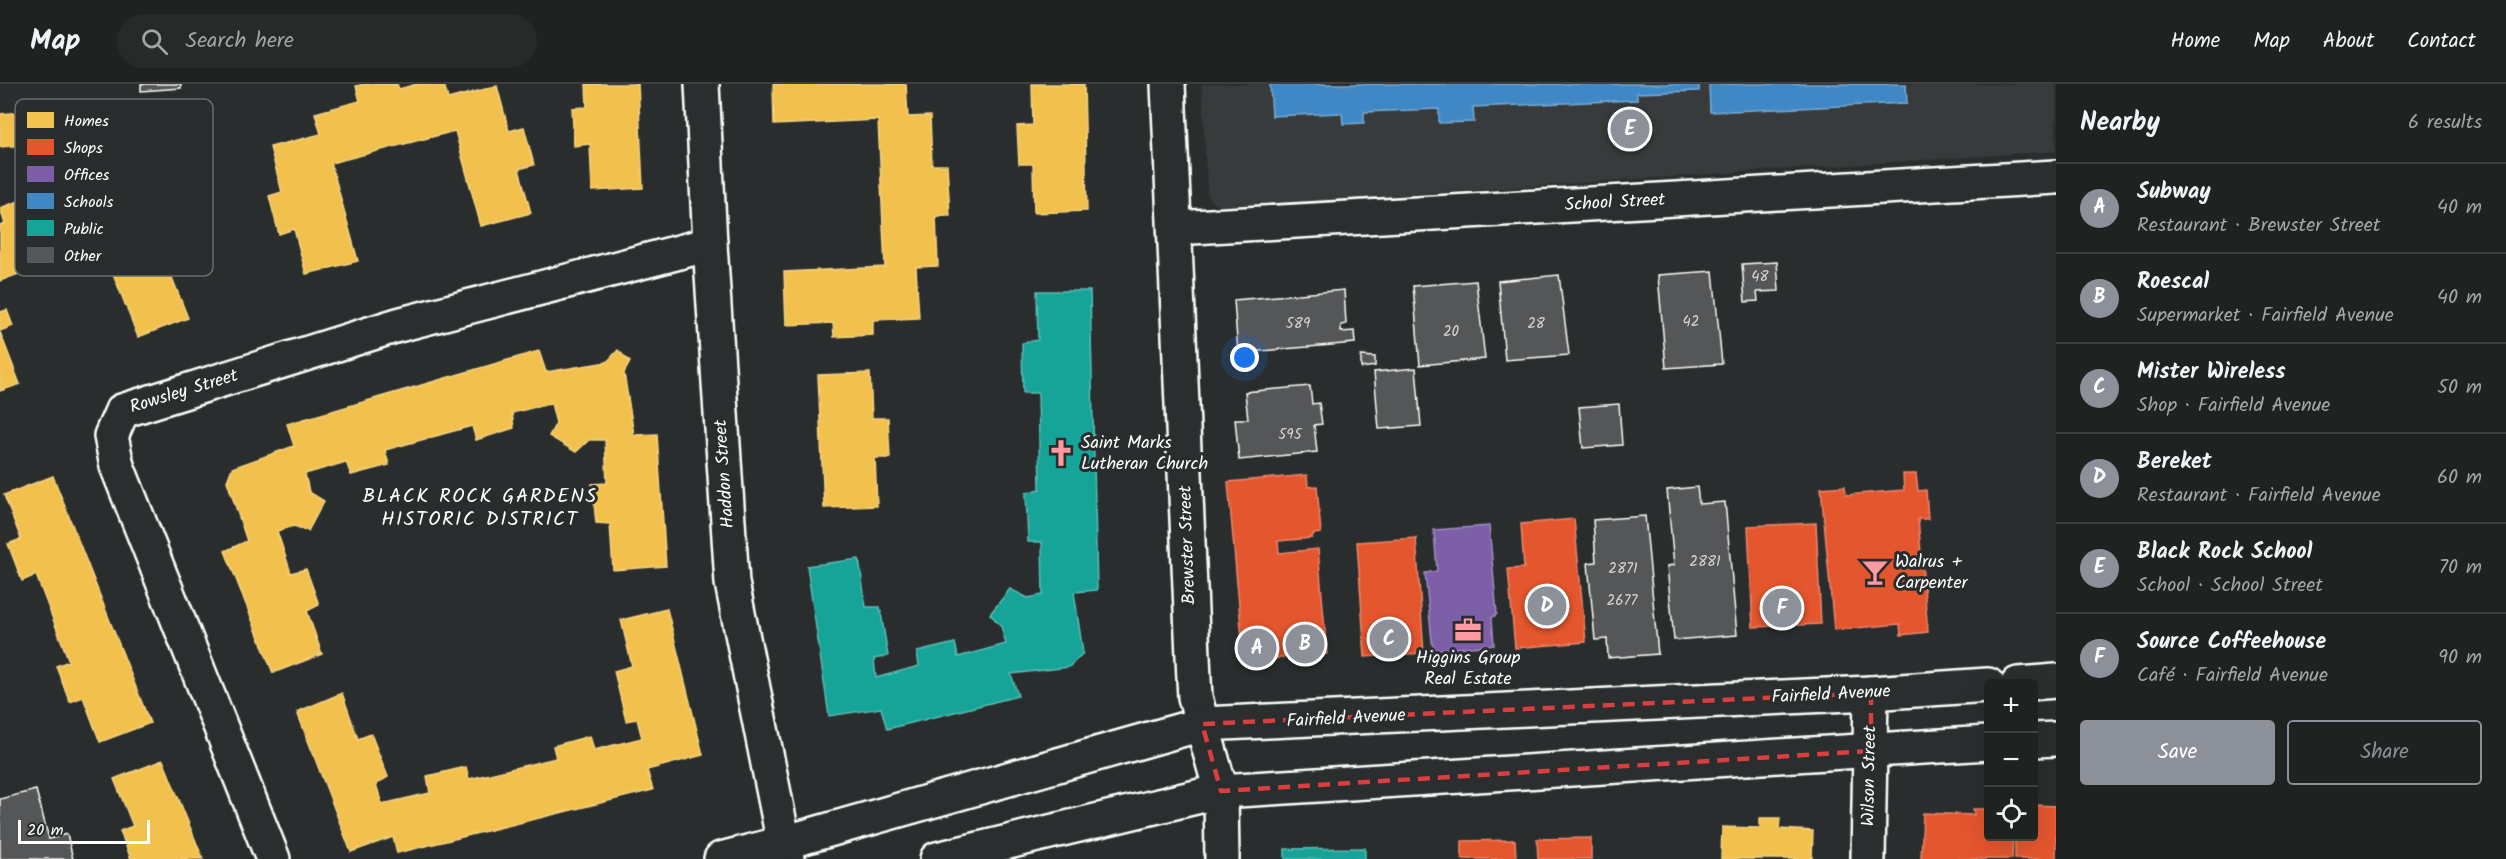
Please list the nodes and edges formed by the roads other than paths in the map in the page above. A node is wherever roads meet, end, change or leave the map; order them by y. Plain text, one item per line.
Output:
1 (702, 84) edge
2 (1168, 84) edge
3 (2056, 177) edge
4 (1174, 228) junction
5 (710, 244) junction
6 (2056, 681) edge
7 (2038, 682) edge
8 (1984, 686) edge
9 (1871, 693) junction
10 (1202, 724) junction
11 (2056, 738) edge
12 (2038, 740) edge
13 (1984, 743) edge
14 (1871, 751) junction
15 (1221, 790) junction
16 (785, 851) edge
17 (273, 859) edge
18 (721, 859) edge
19 (937, 859) edge
20 (1222, 859) edge
21 (1868, 859) edge

1 - 5 street, Haddon Street
2 - 4 street, Brewster Street
3 - 4 street, School Street
4 - 10 street, Brewster Street
5 - 16 street, Haddon Street
5 - 17 street, Rowsley Street
6 - 7 street
8 - 9 street, Fairfield Avenue
9 - 10 street, Fairfield Avenue
9 - 14 street, Wilson Street
10 - 15 street, Brewster Street
10 - 16 street, Fairfield Avenue
11 - 12 street
13 - 14 street
14 - 15 street
14 - 21 street, Wilson Street
15 - 19 street
15 - 20 street, Brewster Street
16 - 18 street, Fairfield Avenue

